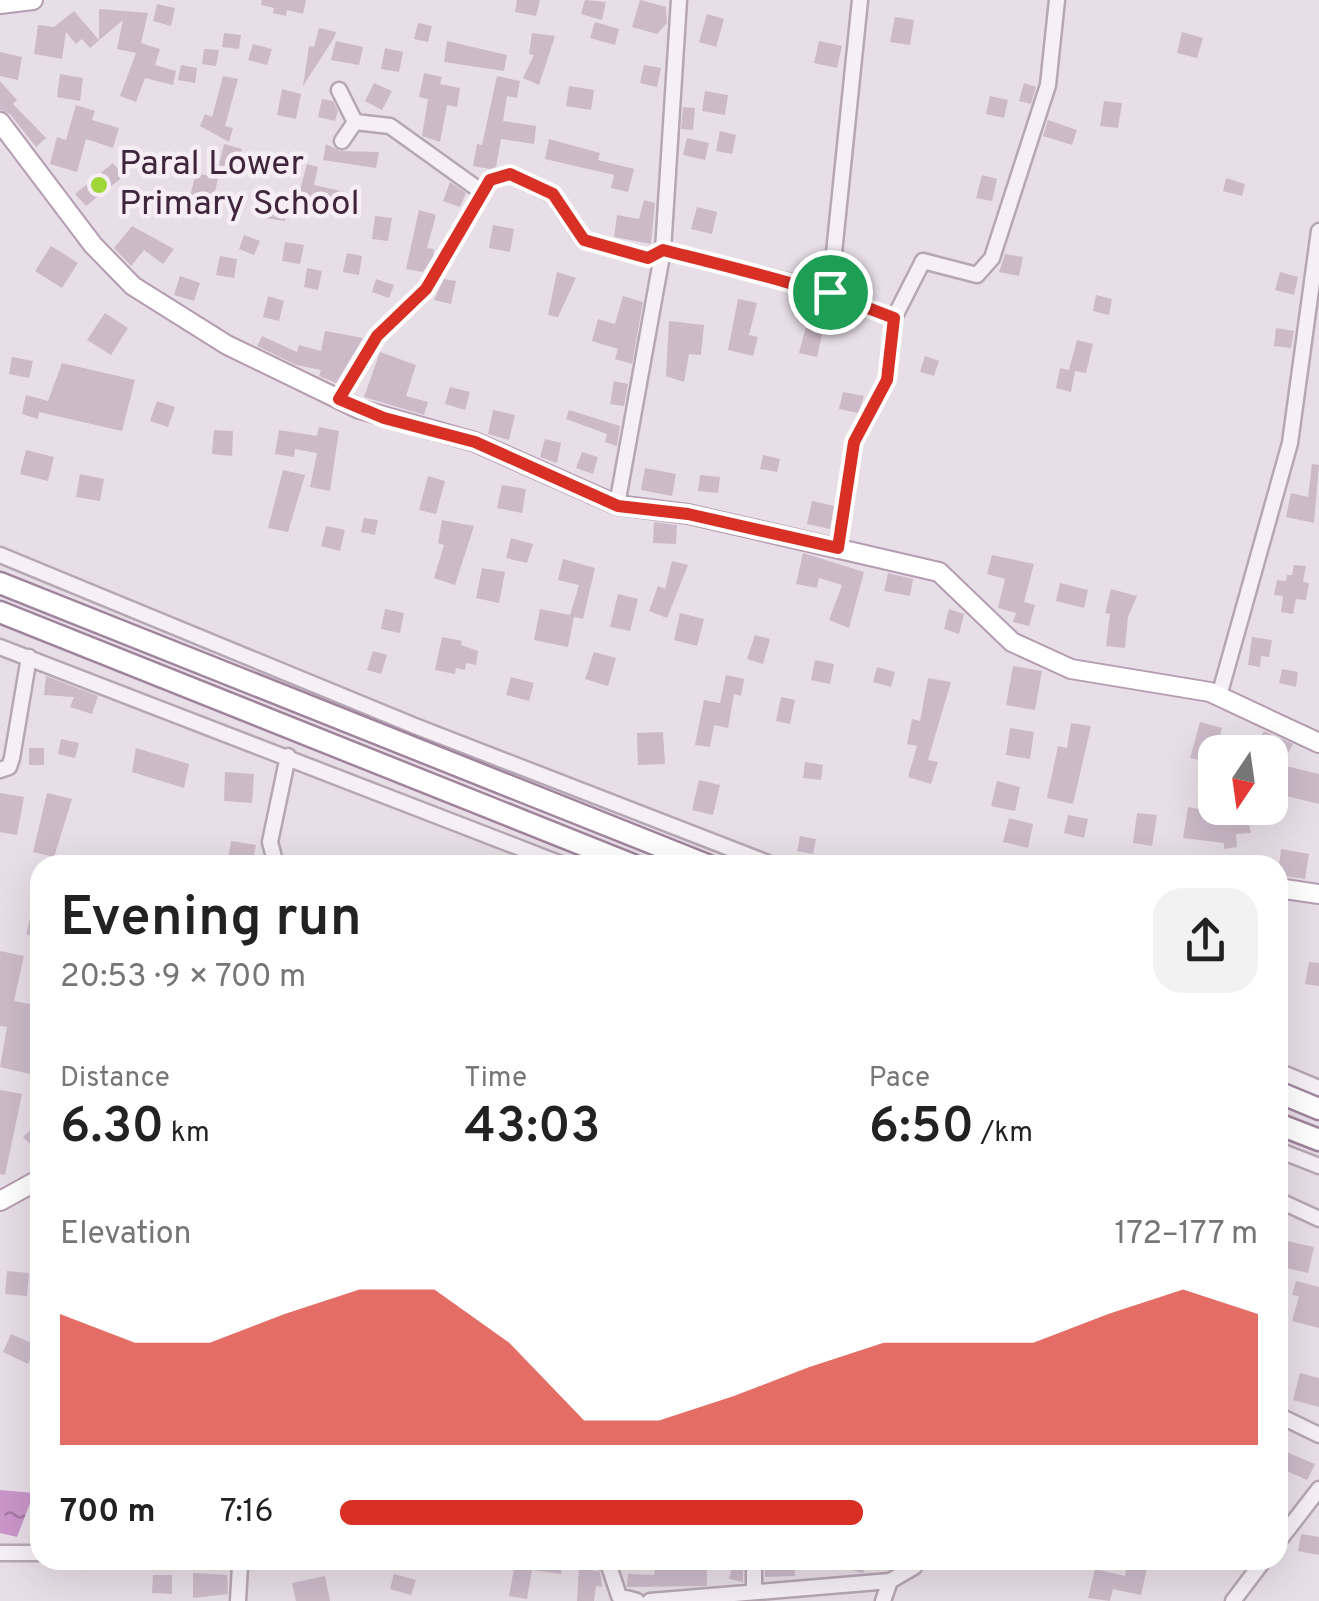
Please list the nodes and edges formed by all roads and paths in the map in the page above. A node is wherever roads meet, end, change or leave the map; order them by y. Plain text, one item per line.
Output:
1 (34, 0) edge
2 (679, 0) edge
3 (860, 0) edge
4 (1057, 0) edge
5 (0, 4) edge
6 (339, 90) dead end
7 (0, 122) edge
8 (355, 122) junction
9 (342, 141) dead end
10 (482, 192) junction
11 (1319, 230) edge
12 (663, 250) junction
13 (830, 292) junction
14 (894, 318) junction
15 (339, 399) junction
16 (618, 506) junction
17 (838, 548) junction
18 (0, 555) edge
19 (0, 582) edge
20 (0, 612) edge
21 (0, 647) edge
22 (29, 657) junction
23 (1220, 696) junction
24 (1319, 743) edge
25 (288, 756) junction
26 (0, 770) edge
27 (273, 855) edge
28 (539, 855) edge
29 (609, 855) edge
30 (682, 855) edge
31 (747, 855) edge
32 (1288, 889) edge
33 (1319, 894) edge
34 (1288, 1075) edge
35 (1319, 1088) edge
36 (1288, 1096) edge
37 (1319, 1108) edge
38 (1288, 1128) edge
39 (1319, 1140) edge
40 (1288, 1154) edge
41 (1319, 1166) edge
42 (30, 1185) edge
43 (0, 1202) edge
44 (1288, 1205) edge
45 (1319, 1220) edge
46 (1288, 1420) edge
47 (1319, 1435) edge
48 (1319, 1489) edge
49 (1288, 1529) edge
50 (0, 1552) edge
51 (30, 1553) edge
52 (240, 1570) edge
53 (610, 1570) edge
54 (754, 1570) edge
55 (910, 1570) edge
56 (1256, 1570) edge
57 (890, 1581) junction
58 (754, 1591) junction
59 (238, 1601) edge
60 (636, 1601) edge
61 (650, 1601) edge
62 (883, 1601) edge
63 (1233, 1601) edge

1 - 5 main road
2 - 12 street
3 - 13 street
4 - 14 street
6 - 8 street
7 - 15 main road
8 - 9 street
8 - 10 street
10 - 12 street
10 - 15 street
11 - 23 street
12 - 13 street
12 - 16 street
13 - 14 street
14 - 17 street
15 - 16 main road
16 - 17 main road
17 - 23 main road
18 - 31 street
19 - 30 highway
20 - 29 highway
21 - 22 street
22 - 25 street
22 - 26 street
23 - 24 main road
25 - 27 street
25 - 28 street
32 - 33 main road
34 - 35 street
36 - 37 highway
38 - 39 highway
40 - 41 street
42 - 43 main road
44 - 45 street
46 - 47 street
48 - 49 street
50 - 51 street
52 - 59 street
53 - 60 street
54 - 58 street
55 - 57 street
56 - 63 street
57 - 58 street
57 - 62 street
58 - 61 street

